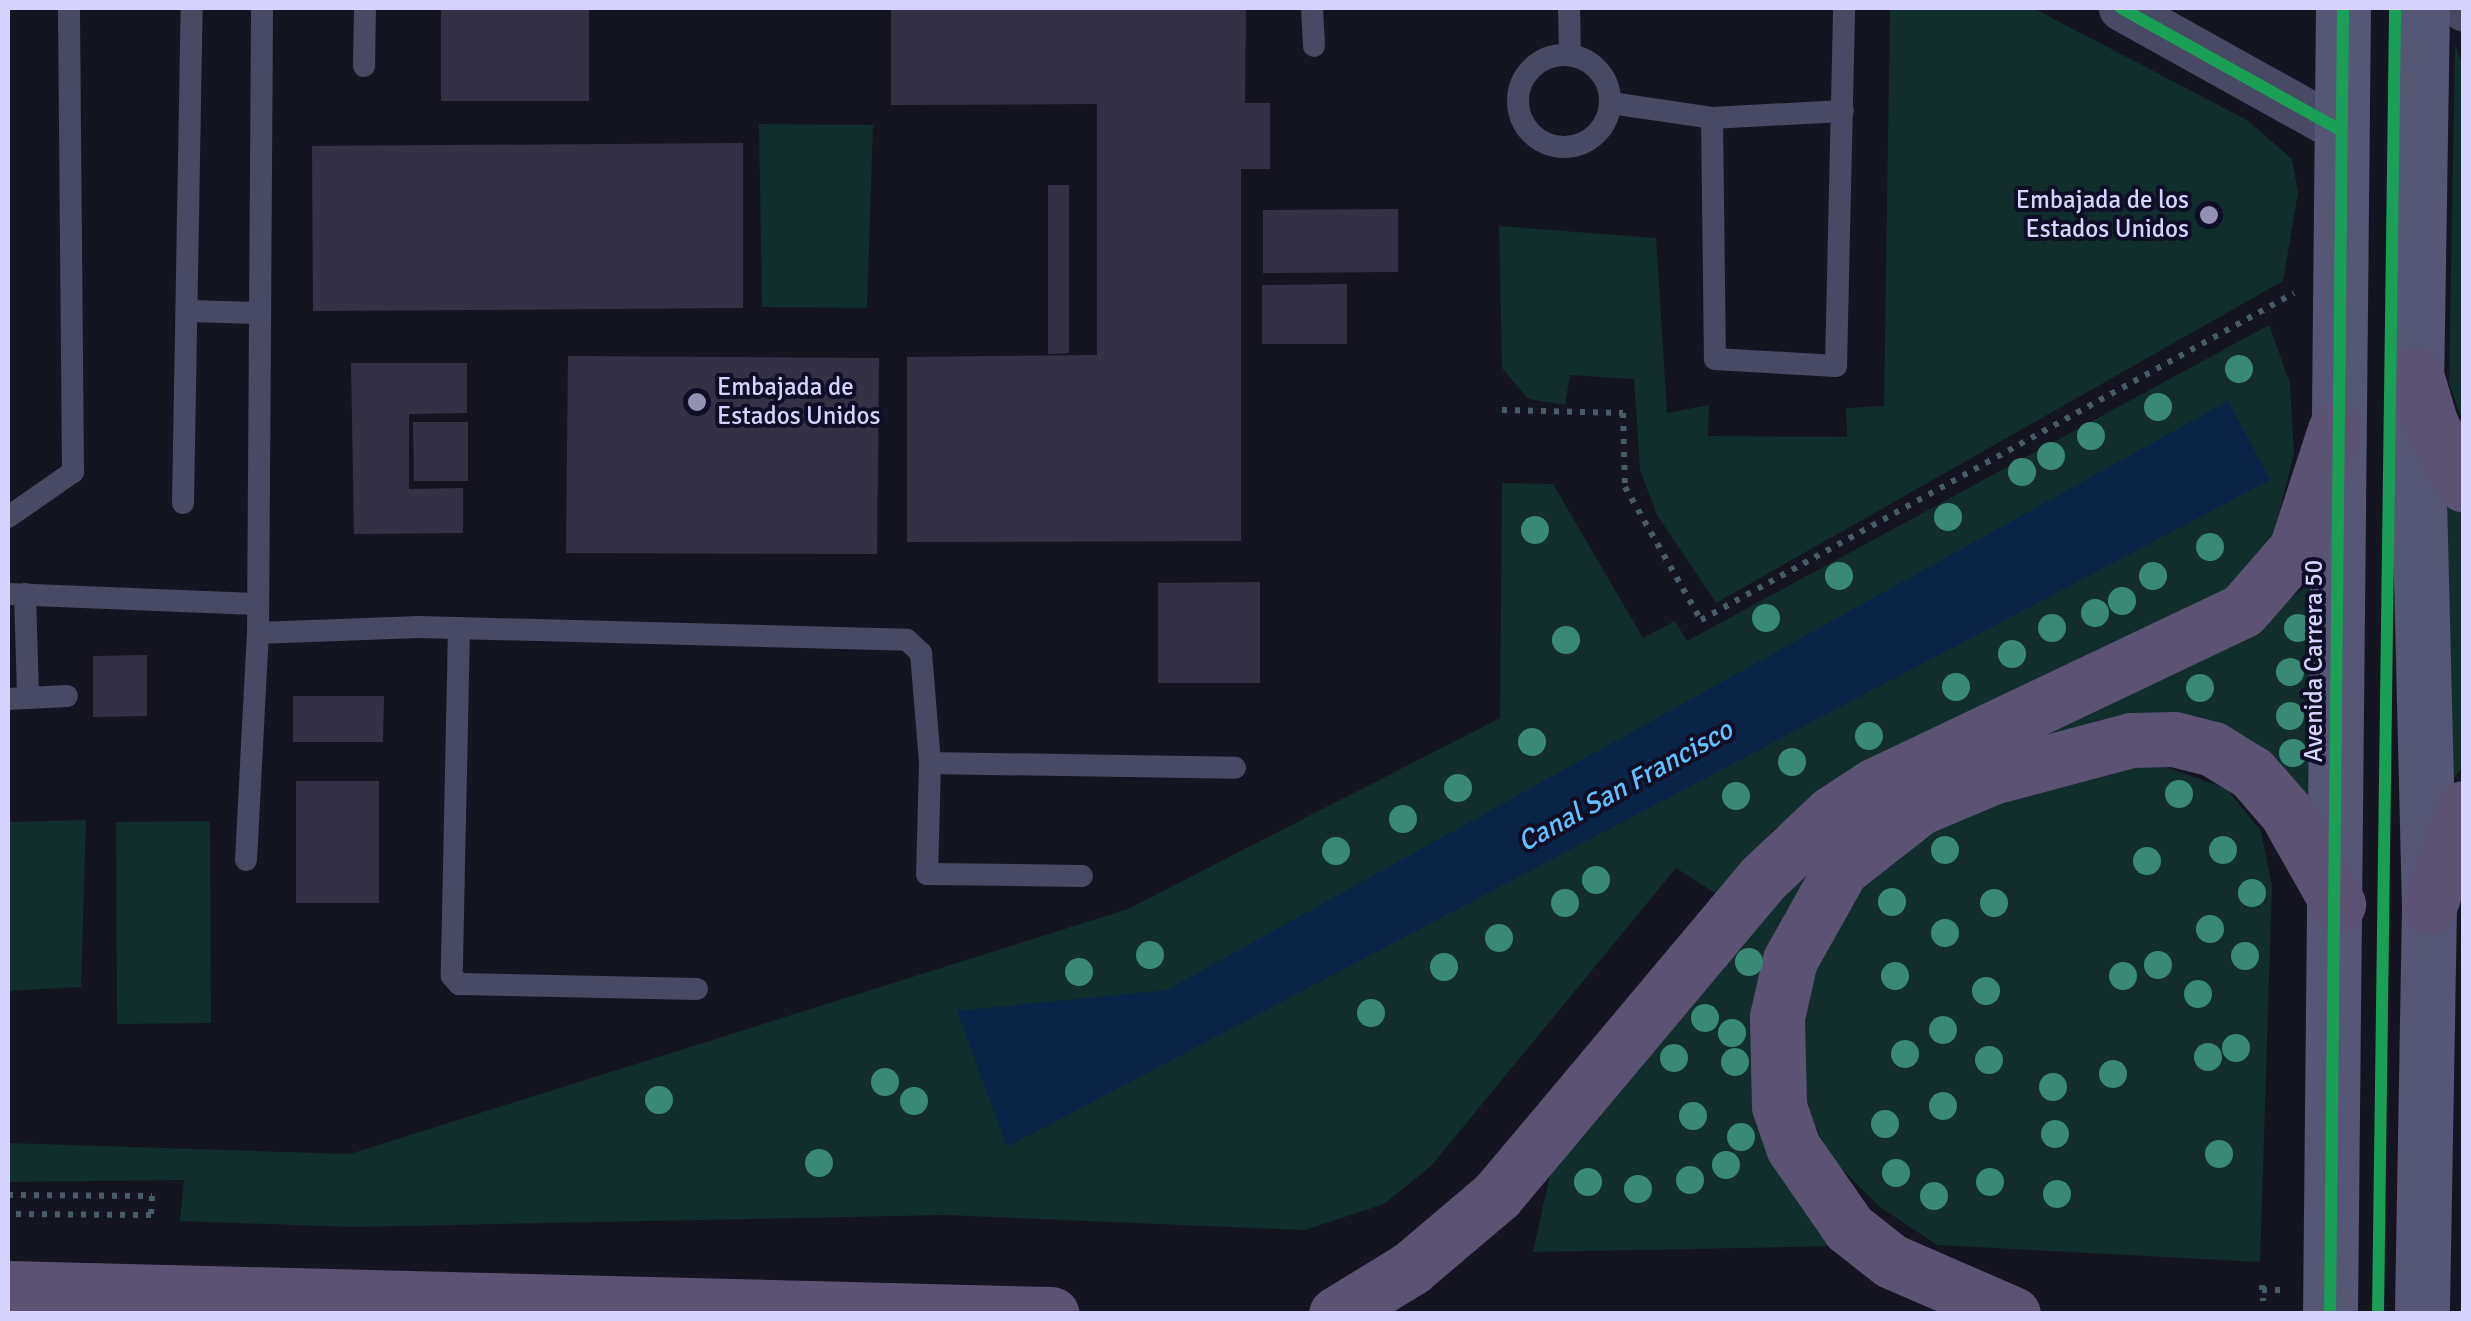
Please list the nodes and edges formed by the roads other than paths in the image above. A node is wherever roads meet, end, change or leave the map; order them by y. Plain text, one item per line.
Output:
1 (69, 8) edge
2 (192, 8) edge
3 (262, 8) edge
4 (365, 8) edge
5 (1312, 8) edge
6 (1570, 8) edge
7 (1844, 8) edge
8 (2121, 8) edge
9 (2343, 8) edge
10 (2422, 8) edge
11 (1314, 46) dead end
12 (1570, 55) junction
13 (364, 66) dead end
14 (1611, 104) junction
15 (1843, 111) junction
16 (1712, 118) junction
17 (2340, 130) junction
18 (190, 311) junction
19 (258, 313) junction
20 (2416, 376) junction
21 (2335, 430) junction
22 (2464, 485) edge
23 (183, 502) dead end
24 (8, 518) edge
25 (16, 594) edge
26 (256, 604) junction
27 (460, 628) junction
28 (258, 633) junction
29 (67, 696) dead end
30 (18, 699) edge
31 (930, 763) junction
32 (1235, 768) dead end
33 (2464, 808) edge
34 (246, 860) dead end
35 (1082, 876) dead end
36 (2338, 904) junction
37 (2429, 907) junction
38 (697, 989) dead end
39 (8, 1288) edge
40 (811, 1311) edge
41 (1052, 1314) edge
42 (1336, 1314) edge
43 (2013, 1314) edge
44 (2330, 1314) edge
45 (2422, 1314) edge

1 - 24 lane
2 - 18 lane
3 - 19 lane
4 - 13 lane
5 - 11 lane
6 - 12 lane
7 - 15 lane
8 - 17 street
9 - 17 main road, Avenida Carrera 50
10 - 20 main road
12 - 14 lane
12 - 14 lane
14 - 16 lane
15 - 16 lane
15 - 16 lane
17 - 21 main road, Avenida Carrera 50
18 - 19 lane
18 - 23 lane
19 - 26 lane
20 - 22 main road
20 - 37 main road
21 - 36 main road, Avenida Carrera 50
21 - 42 main road
25 - 26 lane
25 - 30 lane
26 - 28 lane
27 - 28 lane
27 - 31 lane
27 - 38 lane
28 - 34 lane
29 - 30 lane
31 - 32 lane
31 - 35 lane
33 - 37 main road
36 - 43 main road
36 - 44 main road, Avenida Carrera 50
37 - 45 main road
39 - 40 main road
40 - 41 main road

